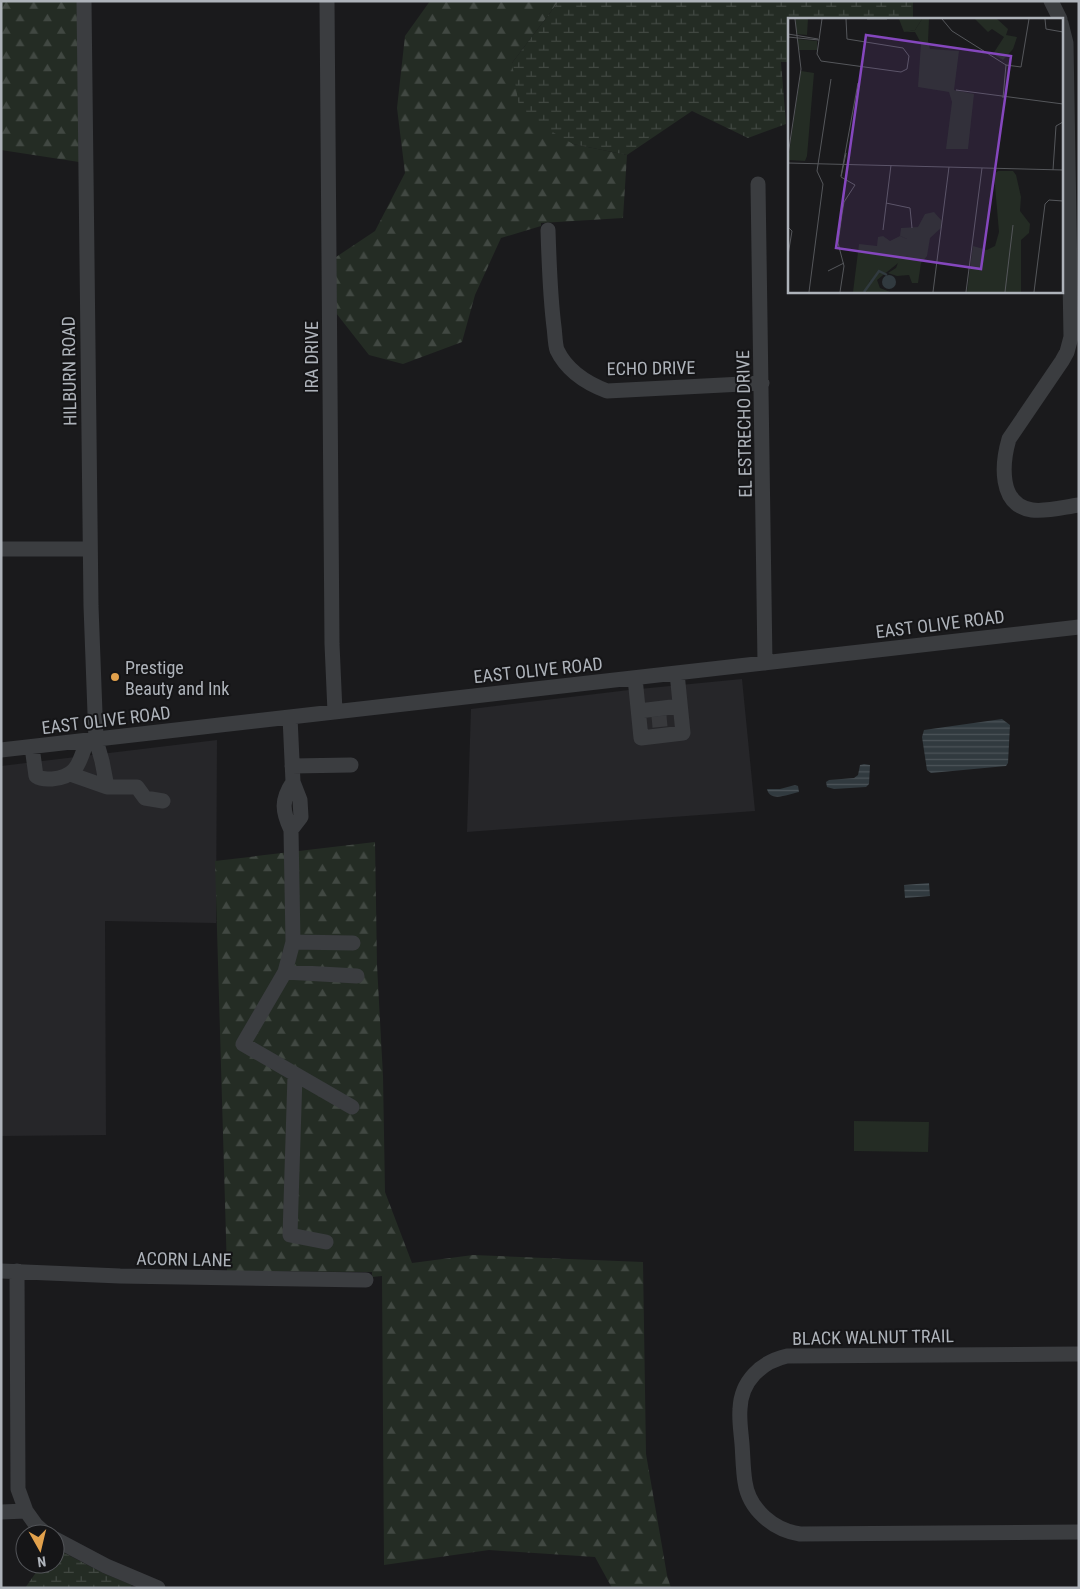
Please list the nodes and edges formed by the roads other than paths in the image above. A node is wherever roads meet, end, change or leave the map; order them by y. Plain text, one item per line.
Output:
1 (84, 1) edge
2 (327, 1) edge
3 (1062, 33) edge
4 (758, 184) dead end
5 (548, 230) dead end
6 (1066, 255) edge
7 (762, 383) junction
8 (1079, 506) edge
9 (1, 549) edge
10 (90, 549) junction
11 (1079, 627) edge
12 (765, 663) junction
13 (677, 673) junction
14 (635, 678) junction
15 (680, 706) junction
16 (638, 711) junction
17 (335, 712) junction
18 (290, 717) junction
19 (660, 721) junction
20 (91, 740) junction
21 (32, 747) junction
22 (1, 750) edge
23 (351, 766) dead end
24 (70, 774) junction
25 (293, 774) junction
26 (107, 787) junction
27 (163, 802) dead end
28 (294, 942) junction
29 (353, 943) dead end
30 (285, 972) junction
31 (356, 976) dead end
32 (296, 1074) junction
33 (352, 1107) dead end
34 (326, 1242) dead end
35 (1, 1271) edge
36 (17, 1271) junction
37 (366, 1280) dead end
38 (1079, 1354) edge
39 (26, 1511) junction
40 (1, 1512) edge
41 (35, 1524) edge
42 (1079, 1532) edge
43 (65, 1544) edge
44 (158, 1588) edge

1 - 10 street, HILBURN ROAD
2 - 17 street, IRA DRIVE
3 - 6 street
4 - 7 street, EL ESTRECHO DRIVE
5 - 7 street, ECHO DRIVE
6 - 8 street
7 - 12 street, EL ESTRECHO DRIVE
9 - 10 street
10 - 20 street, HILBURN ROAD
11 - 12 street, EAST OLIVE ROAD
12 - 13 street, EAST OLIVE ROAD
13 - 14 street, EAST OLIVE ROAD
13 - 15 street
14 - 16 street
14 - 17 street, EAST OLIVE ROAD
15 - 19 street
15 - 19 street
16 - 19 street
16 - 19 street
17 - 18 street, EAST OLIVE ROAD
18 - 20 street, EAST OLIVE ROAD
18 - 25 street
20 - 21 street, EAST OLIVE ROAD
20 - 24 street
20 - 26 street
21 - 22 street, EAST OLIVE ROAD
21 - 24 street
23 - 25 street
24 - 26 street
25 - 28 street
26 - 27 street
28 - 29 street
28 - 30 street
30 - 31 street
30 - 32 street
32 - 33 street
32 - 34 street
35 - 36 street, ACORN LANE
36 - 37 street, ACORN LANE
36 - 39 street
38 - 42 street, BLACK WALNUT TRAIL
39 - 40 street
39 - 41 street
43 - 44 street

